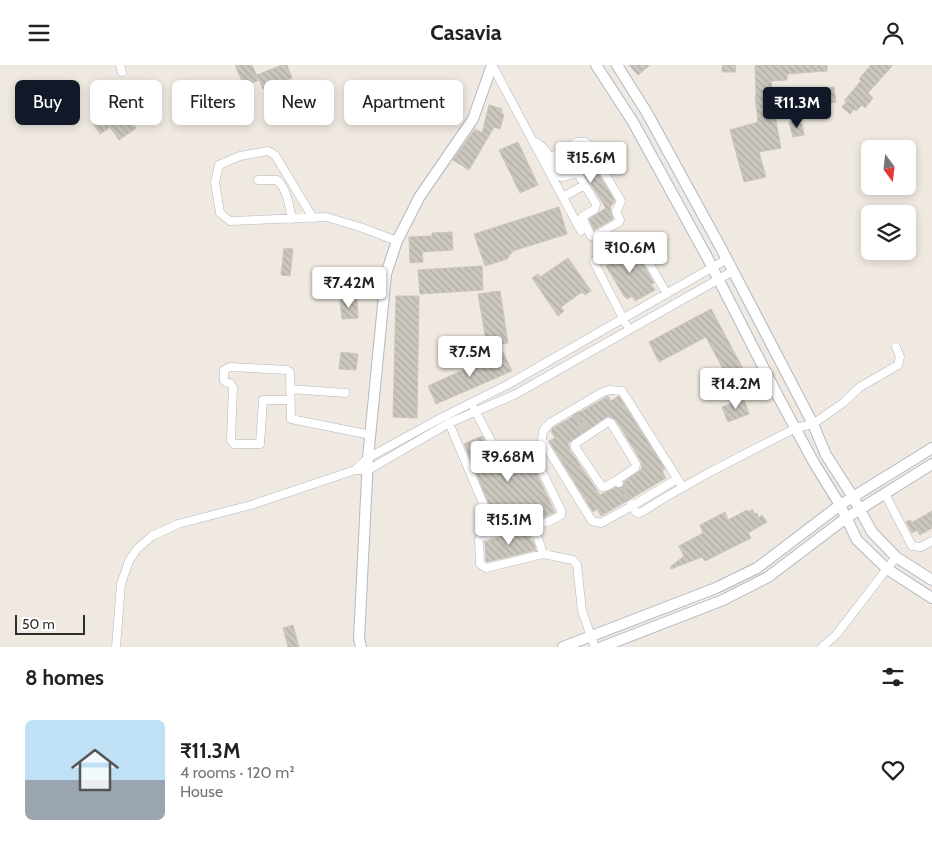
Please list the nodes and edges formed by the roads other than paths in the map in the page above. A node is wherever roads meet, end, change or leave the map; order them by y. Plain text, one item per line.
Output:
1 (492, 65) edge
2 (596, 65) edge
3 (617, 65) edge
4 (648, 113) junction
5 (632, 121) junction
6 (533, 141) junction
7 (550, 158) junction
8 (258, 180) dead end
9 (584, 185) junction
10 (563, 197) junction
11 (313, 218) junction
12 (292, 219) junction
13 (581, 231) dead end
14 (397, 241) junction
15 (727, 259) junction
16 (712, 267) junction
17 (733, 271) junction
18 (718, 280) junction
19 (667, 294) junction
20 (623, 319) junction
21 (629, 330) junction
22 (896, 347) dead end
23 (780, 361) junction
24 (765, 369) junction
25 (290, 389) junction
26 (345, 393) dead end
27 (290, 400) junction
28 (471, 403) junction
29 (475, 412) junction
30 (449, 423) junction
31 (812, 424) junction
32 (796, 428) junction
33 (588, 434) joint
34 (371, 435) junction
35 (932, 447) edge
36 (368, 458) junction
37 (932, 464) edge
38 (356, 470) junction
39 (368, 470) junction
40 (677, 479) junction
41 (682, 486) junction
42 (885, 494) junction
43 (854, 497) junction
44 (631, 504) junction
45 (840, 505) junction
46 (860, 509) junction
47 (846, 518) junction
48 (932, 541) edge
49 (543, 554) junction
50 (896, 557) junction
51 (887, 569) junction
52 (932, 580) edge
53 (932, 598) edge
54 (590, 637) junction
55 (116, 647) edge
56 (361, 647) edge
57 (563, 647) edge
58 (595, 647) edge
59 (602, 647) edge
60 (822, 647) edge

1 - 6 street
1 - 14 street
2 - 5 street
3 - 4 street
4 - 5 street
4 - 15 street
5 - 16 street
6 - 7 street
6 - 10 street
7 - 9 street
7 - 9 street
8 - 12 street
9 - 10 street
10 - 13 street
11 - 12 street
11 - 12 street
11 - 14 street
14 - 34 street
15 - 16 street
15 - 17 street
16 - 18 street
16 - 19 street
17 - 18 street
17 - 23 street
18 - 21 street
18 - 24 street
19 - 20 street
19 - 20 street
20 - 21 street
20 - 28 street
21 - 29 street
22 - 31 street
23 - 24 street
23 - 31 street
24 - 32 street
25 - 26 street
25 - 27 street
25 - 27 street
27 - 34 street
28 - 29 street
28 - 36 street
29 - 30 street
29 - 30 street
30 - 39 street
31 - 32 street
31 - 43 street
32 - 41 street
32 - 45 street
33 - 33 street
34 - 36 street
35 - 43 street
36 - 38 street
36 - 39 street
37 - 42 street
38 - 39 street
38 - 55 street
39 - 56 street
40 - 41 street
40 - 44 street
40 - 44 street
41 - 44 street
42 - 46 street
42 - 48 street
43 - 45 street
43 - 46 street
45 - 47 street
45 - 54 street
46 - 47 street
46 - 50 street
47 - 51 street
47 - 59 street
49 - 49 street
49 - 54 street
50 - 51 street
50 - 52 street
51 - 53 street
51 - 60 street
54 - 57 street
54 - 58 street

